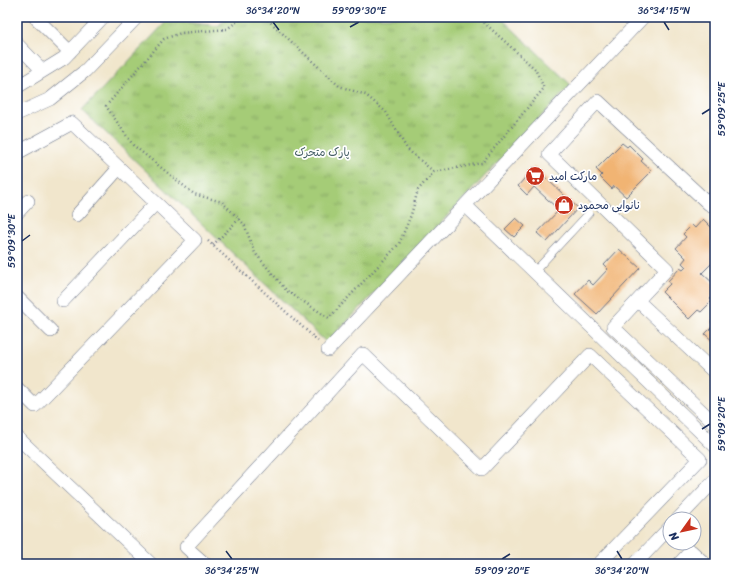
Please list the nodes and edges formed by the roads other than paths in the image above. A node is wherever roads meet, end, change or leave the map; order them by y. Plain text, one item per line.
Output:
1 (137, 17) edge
2 (643, 17) edge
3 (36, 18) dead end
4 (96, 20) edge
5 (17, 44) edge
6 (70, 52) junction
7 (43, 71) junction
8 (17, 86) edge
9 (17, 114) edge
10 (17, 152) edge
11 (119, 168) junction
12 (28, 201) dead end
13 (156, 203) junction
14 (465, 205) junction
15 (715, 207) edge
16 (17, 213) edge
17 (77, 214) dead end
18 (589, 214) dead end
19 (534, 272) junction
20 (17, 297) edge
21 (63, 301) dead end
22 (638, 301) junction
23 (51, 331) dead end
24 (328, 350) dead end
25 (715, 372) edge
26 (17, 388) edge
27 (715, 424) edge
28 (17, 436) edge
29 (715, 446) edge
30 (715, 480) edge
31 (686, 511) edge
32 (662, 535) edge
33 (151, 564) edge
34 (205, 564) edge
35 (599, 564) edge
36 (635, 564) edge
37 (679, 564) edge
38 (705, 564) edge

1 - 9 street
2 - 14 street
3 - 6 street
4 - 6 street
5 - 7 street
6 - 7 street
7 - 8 street
10 - 11 street
11 - 13 street
11 - 17 street
12 - 16 street
13 - 21 street
13 - 26 street
14 - 19 street
14 - 24 street
15 - 22 street
18 - 19 lane
19 - 29 street
20 - 23 street
22 - 25 street
22 - 27 street
28 - 33 street
30 - 31 street
32 - 36 street
34 - 35 street
37 - 38 street

